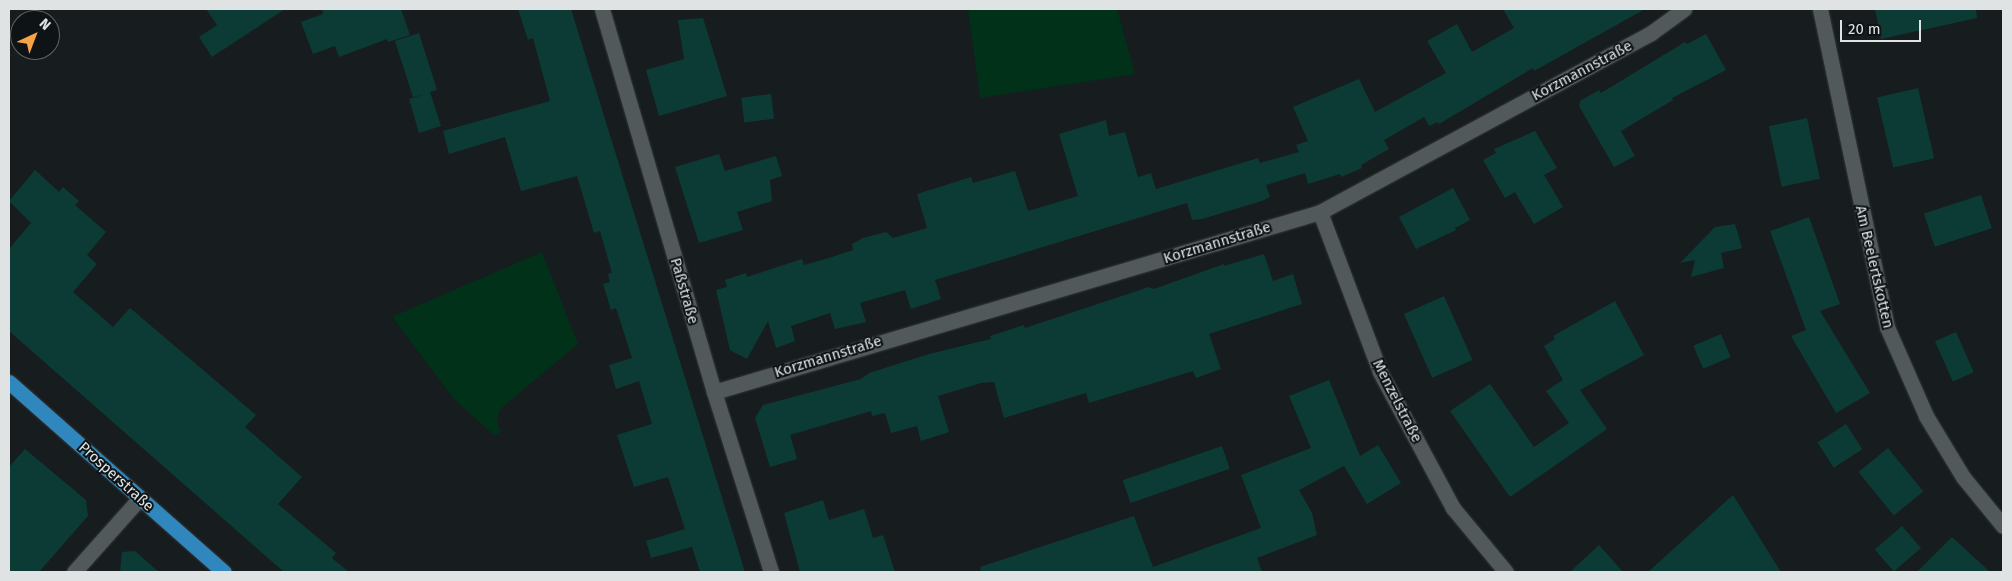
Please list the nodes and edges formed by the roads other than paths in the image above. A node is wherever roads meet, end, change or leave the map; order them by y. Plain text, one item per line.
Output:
1 (602, 9) edge
2 (1684, 9) edge
3 (1820, 9) edge
4 (1320, 212) junction
5 (9, 382) edge
6 (714, 392) junction
7 (140, 498) junction
8 (2003, 526) edge
9 (74, 572) edge
10 (224, 572) edge
11 (771, 572) edge
12 (1506, 572) edge

1 - 6 street, Paßstraße
2 - 4 street, Korzmannstraße
3 - 8 street, Am Beelertskotten
4 - 6 street, Korzmannstraße
4 - 12 street, Menzelstraße
5 - 7 main road, Prosperstraße
6 - 11 street, Paßstraße
7 - 9 street
7 - 10 main road, Prosperstraße

